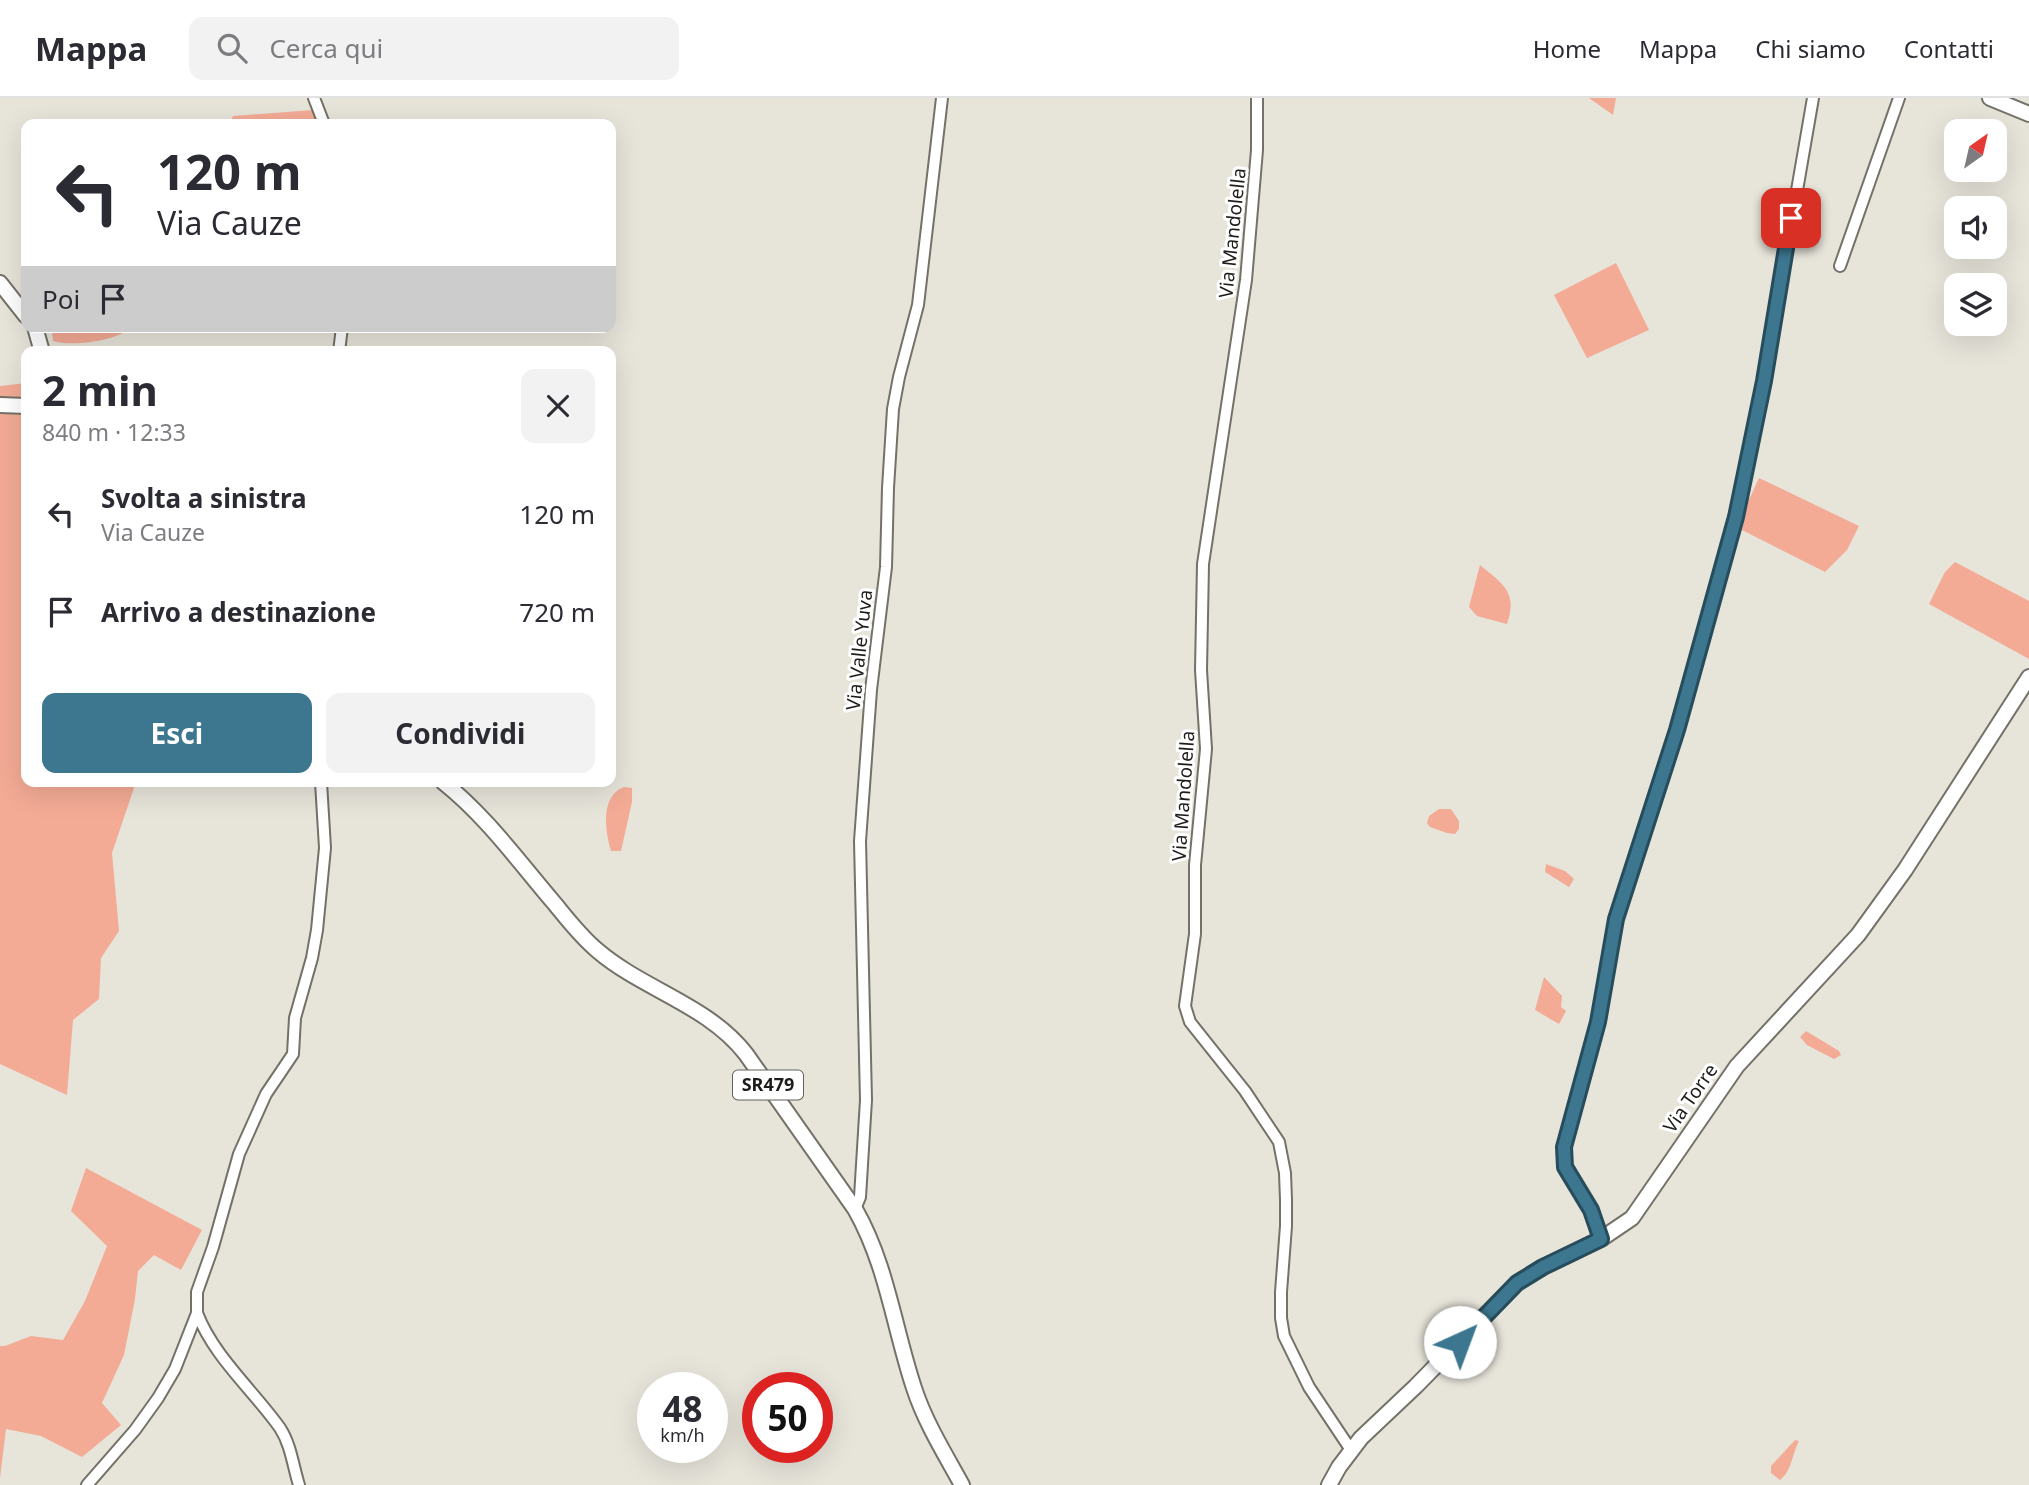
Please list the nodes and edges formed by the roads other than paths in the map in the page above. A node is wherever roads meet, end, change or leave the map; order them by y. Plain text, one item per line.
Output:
1 (314, 98) edge
2 (942, 98) edge
3 (1258, 98) edge
4 (1813, 98) edge
5 (1899, 98) edge
6 (1990, 98) edge
7 (2029, 114) edge
8 (322, 119) edge
9 (1840, 266) dead end
10 (0, 283) edge
11 (21, 310) edge
12 (0, 405) edge
13 (21, 407) edge
14 (2029, 677) edge
15 (321, 787) edge
16 (448, 787) edge
17 (855, 1209) junction
18 (1601, 1239) junction
19 (197, 1313) junction
20 (1351, 1450) junction
21 (87, 1485) edge
22 (299, 1485) edge
23 (962, 1485) edge
24 (1329, 1485) edge

1 - 8 street
2 - 17 street, Via Valle Yuva
3 - 20 street, Via Mandolella
4 - 18 street
5 - 9 street
6 - 7 main road
10 - 11 main road
12 - 13 main road
14 - 18 main road, Via Torre
15 - 19 street
16 - 17 main road, SR479
17 - 23 main road, SR479
18 - 20 main road, Via Torre
19 - 21 street
19 - 22 street
20 - 24 main road, Via Torre

